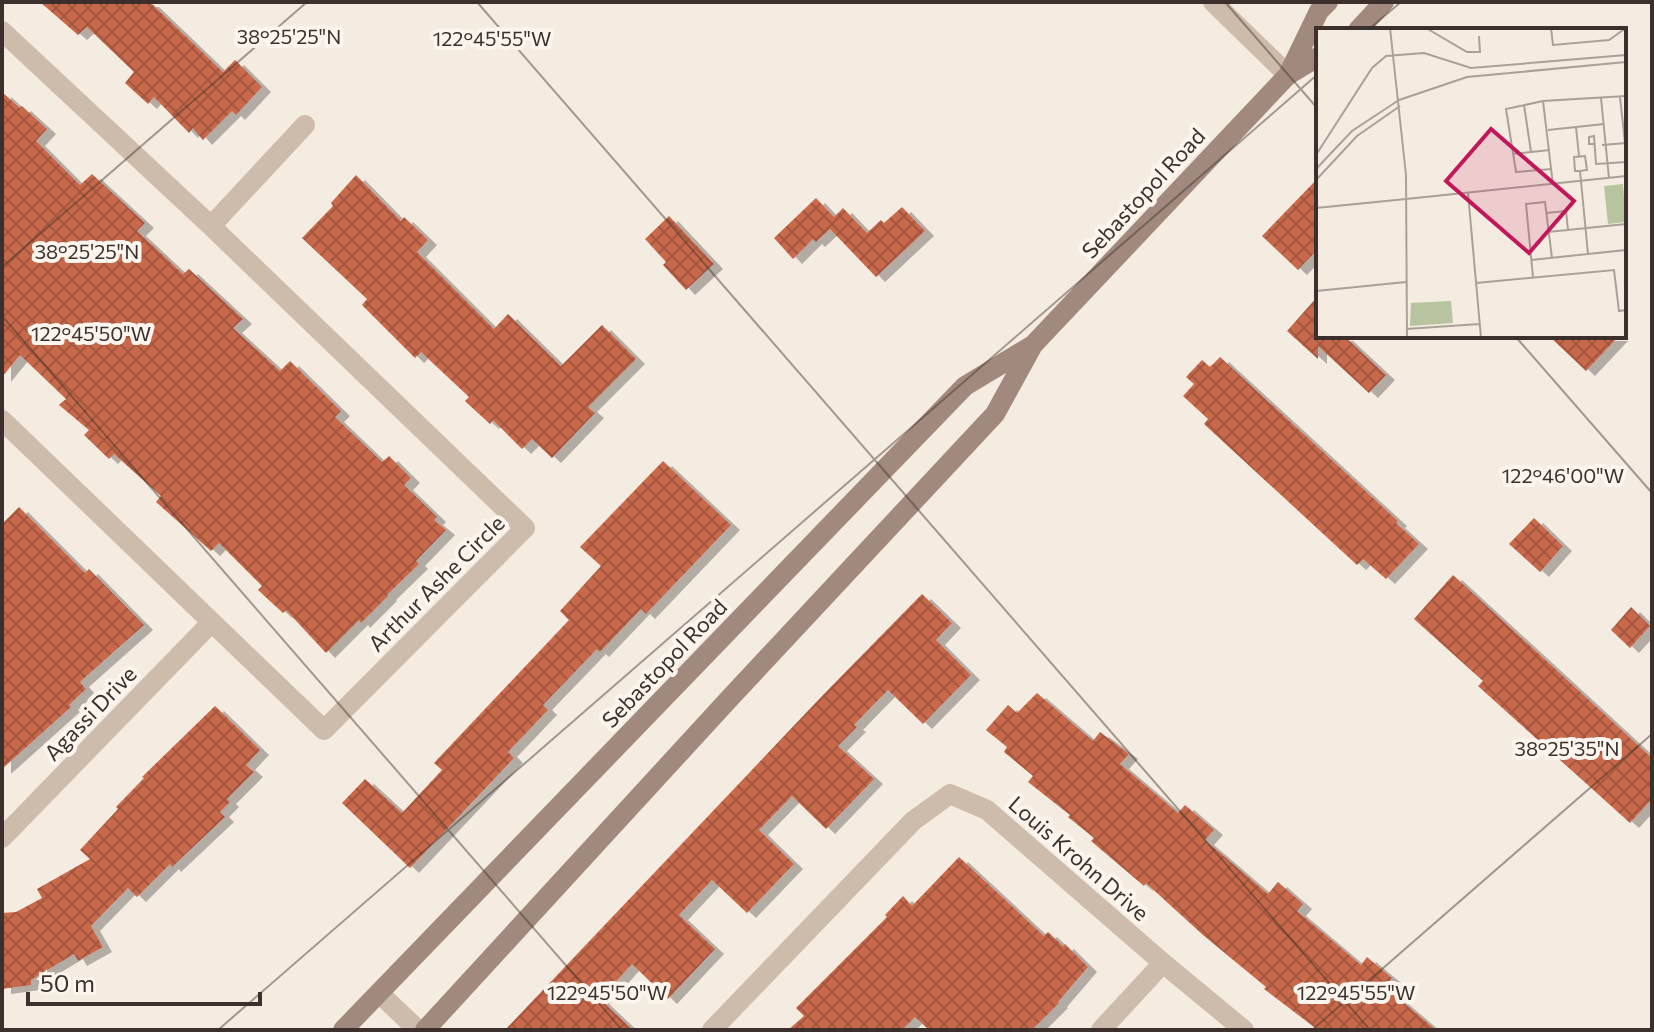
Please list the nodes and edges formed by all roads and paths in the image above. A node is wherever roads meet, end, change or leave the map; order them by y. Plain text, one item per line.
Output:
1 (1213, 2) edge
2 (1328, 2) edge
3 (1384, 2) edge
4 (1360, 28) edge
5 (2, 31) edge
6 (1316, 58) edge
7 (1288, 75) junction
8 (305, 125) dead end
9 (211, 226) junction
10 (1033, 345) junction
11 (2, 420) edge
12 (212, 622) junction
13 (2, 838) edge
14 (1163, 963) junction
15 (379, 993) junction
16 (343, 1030) edge
17 (418, 1030) edge
18 (425, 1030) edge
19 (712, 1030) edge
20 (1101, 1030) edge
21 (1244, 1030) edge

1 - 7 street
2 - 7 main road, Sebastopol Road
3 - 4 main road
5 - 9 street, Arthur Ashe Circle
6 - 7 main road, Sebastopol Road
7 - 10 main road, Sebastopol Road
8 - 9 street
9 - 12 street, Arthur Ashe Circle
10 - 15 main road, Sebastopol Road
10 - 18 main road, Sebastopol Road
11 - 12 street, Arthur Ashe Circle
12 - 13 street, Agassi Drive
14 - 19 street, Louis Krohn Drive
14 - 20 street
14 - 21 street, Louis Krohn Drive
15 - 16 main road, Sebastopol Road
15 - 17 street

